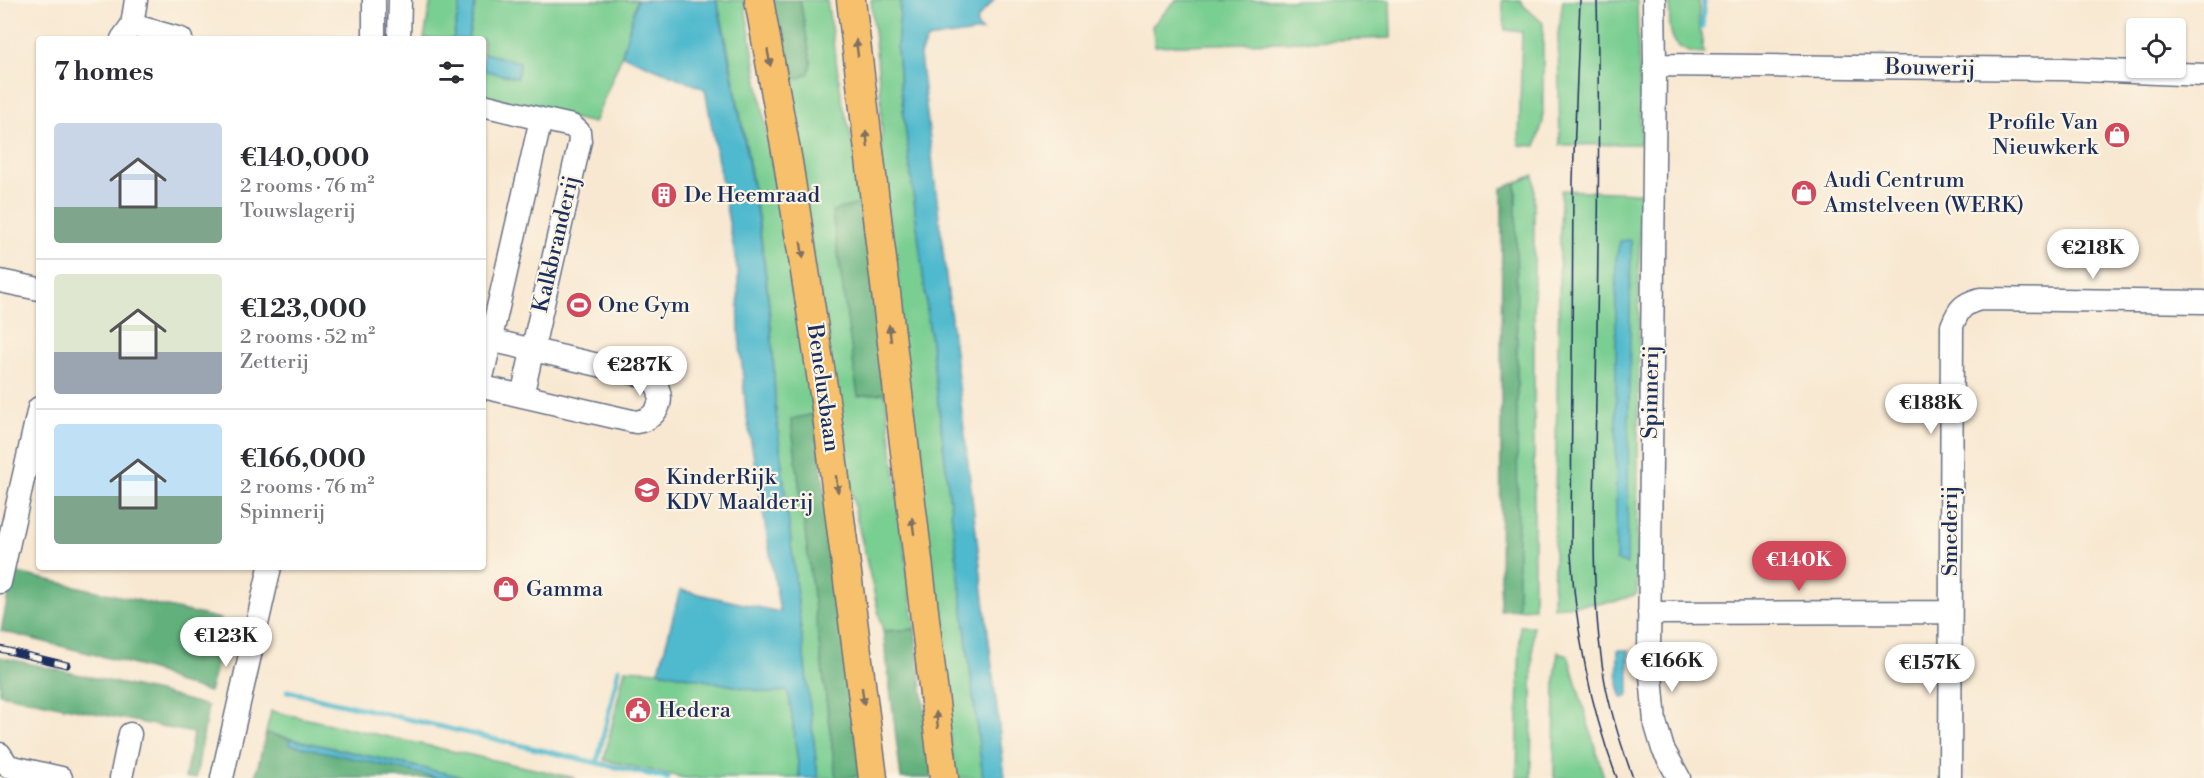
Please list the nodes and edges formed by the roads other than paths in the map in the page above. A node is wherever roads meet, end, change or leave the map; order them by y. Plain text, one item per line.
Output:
1 (135, 0) edge
2 (374, 0) edge
3 (399, 0) edge
4 (759, 0) edge
5 (851, 0) edge
6 (1654, 0) edge
7 (127, 32) edge
8 (158, 36) edge
9 (374, 36) edge
10 (399, 36) edge
11 (1655, 65) junction
12 (2204, 75) edge
13 (486, 106) edge
14 (540, 119) junction
15 (0, 281) edge
16 (36, 288) edge
17 (2204, 302) edge
18 (490, 340) junction
19 (532, 350) junction
20 (486, 359) edge
21 (486, 388) edge
22 (522, 396) junction
23 (36, 421) edge
24 (269, 570) edge
25 (0, 582) edge
26 (1950, 612) junction
27 (1648, 613) junction
28 (130, 734) dead end
29 (0, 754) edge
30 (61, 778) edge
31 (121, 778) edge
32 (222, 778) edge
33 (873, 778) edge
34 (944, 778) edge
35 (1679, 778) edge
36 (1950, 778) edge

1 - 7 street
2 - 9 street
3 - 10 street
4 -> 33 main road, Beneluxbaan
34 -> 5 main road
6 - 11 street, Spinnerij
7 - 8 street
11 - 12 street, Bouwerij
11 - 27 street, Spinnerij
13 - 14 street, Kalkbranderij
14 - 18 street, Kalkbranderij
14 - 19 street, Kalkbranderij
15 - 16 street
17 - 26 street, Smederij
18 - 19 street
18 - 20 street, Kalkbranderij
19 - 22 street, Kalkbranderij
19 - 22 street
21 - 22 street
23 - 25 street
24 - 32 street
26 - 27 street
26 - 36 street, Smederij
27 - 35 street, Spinnerij
28 - 31 street
29 - 30 street

